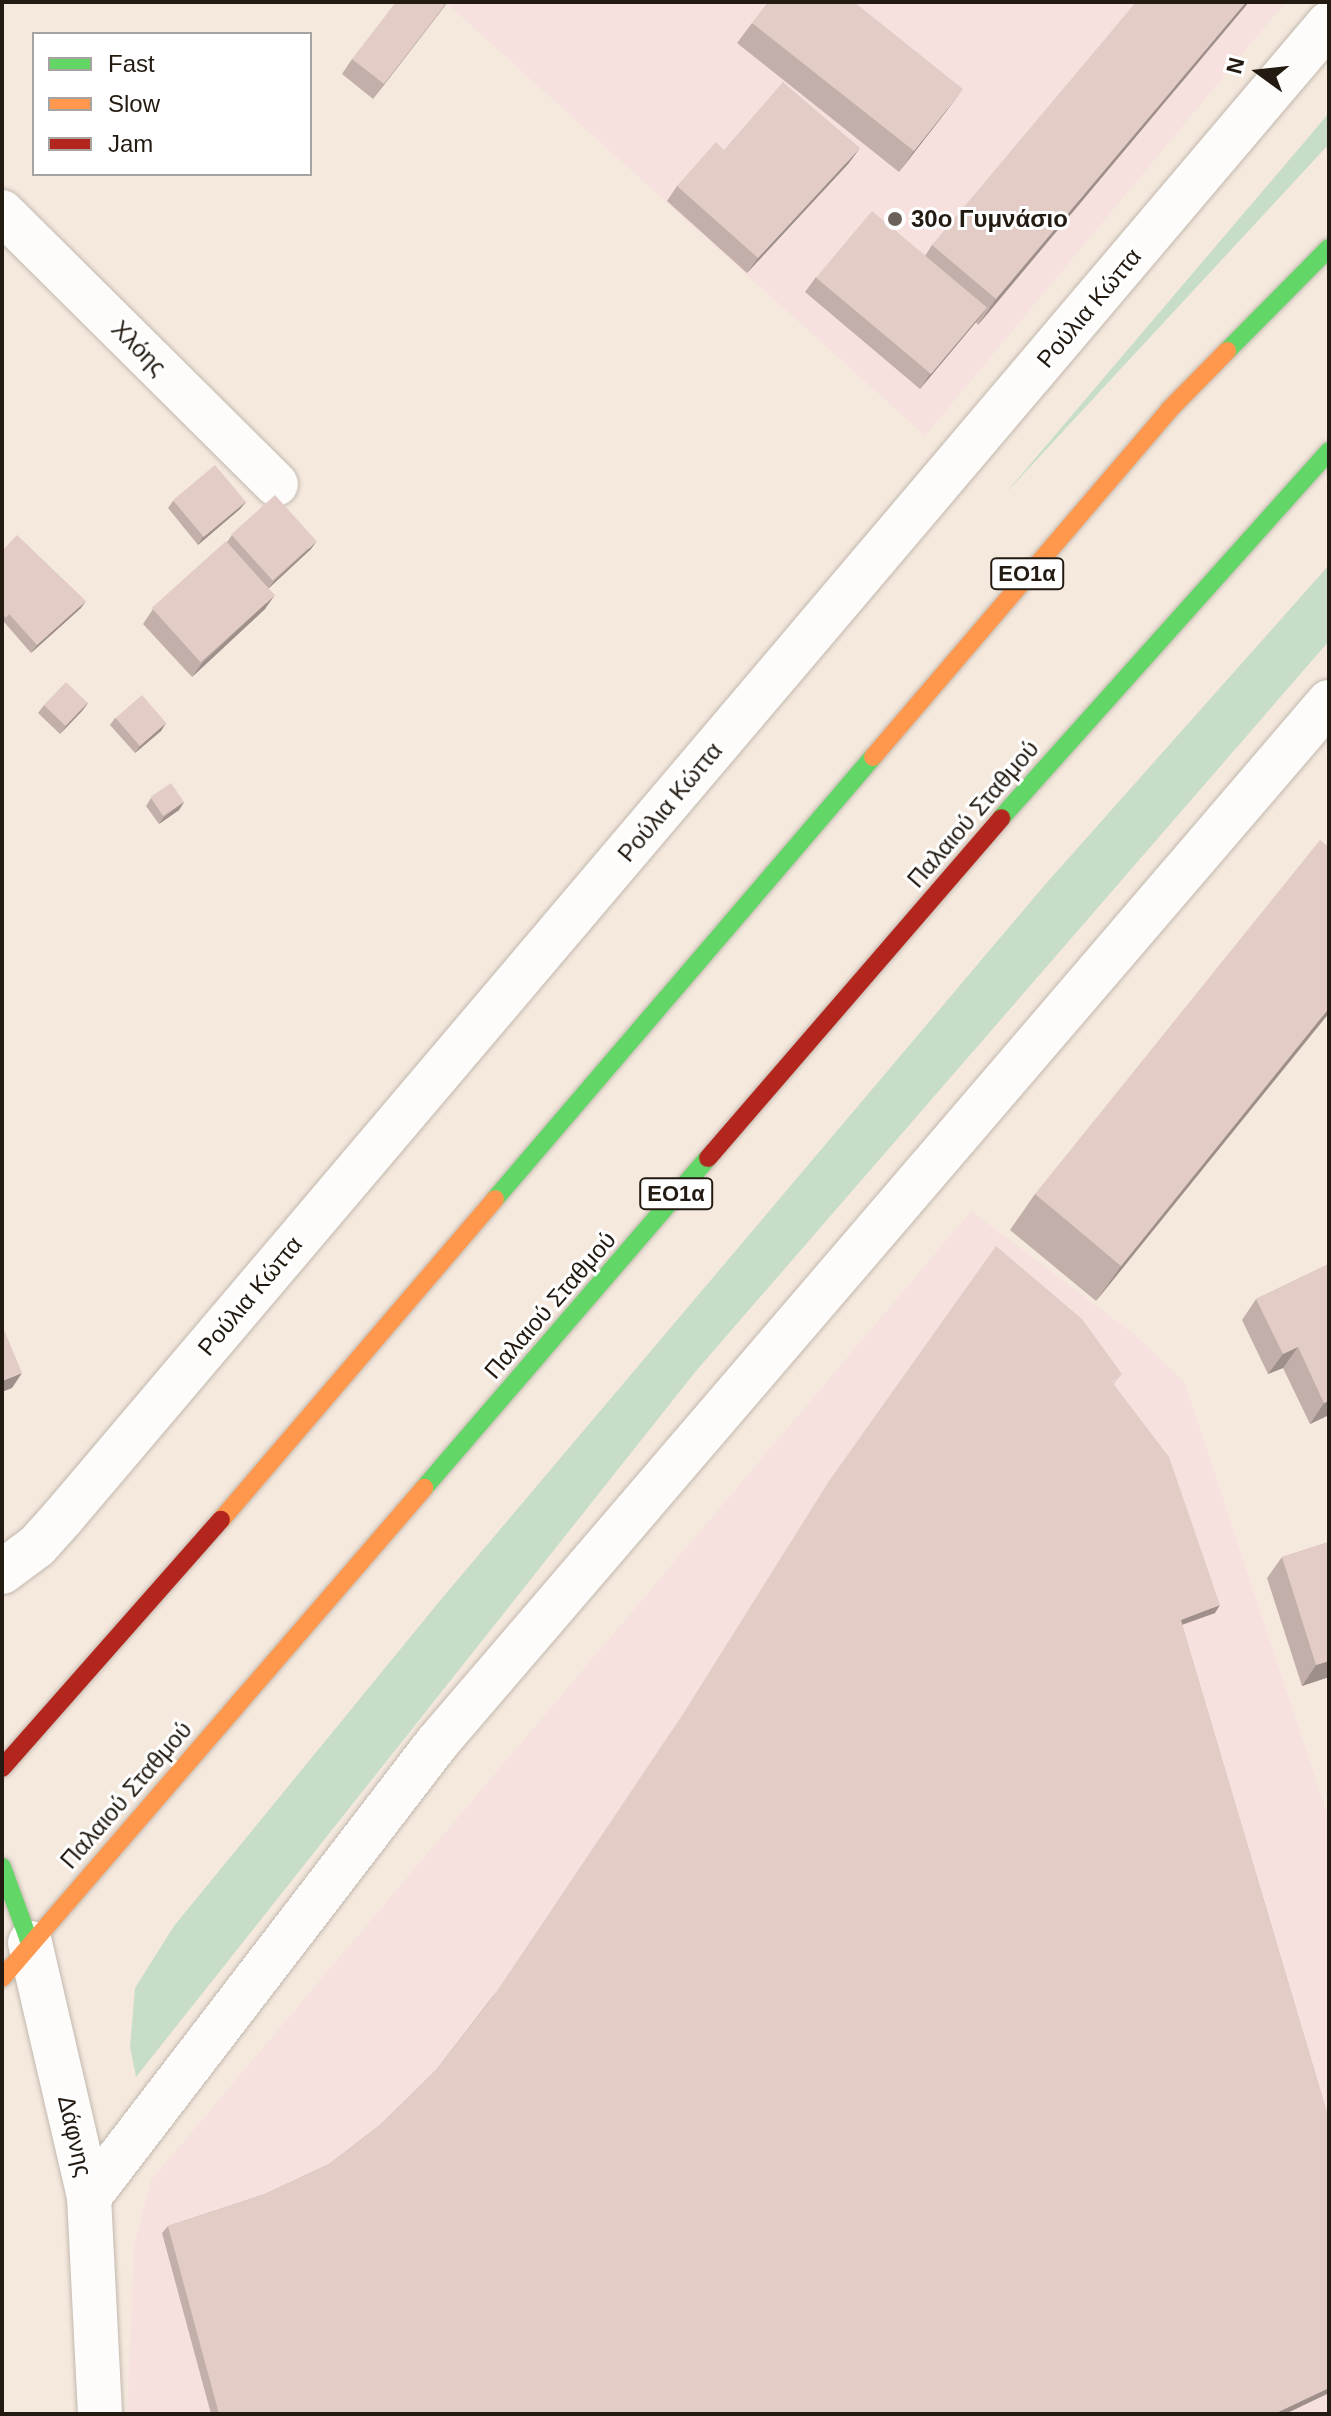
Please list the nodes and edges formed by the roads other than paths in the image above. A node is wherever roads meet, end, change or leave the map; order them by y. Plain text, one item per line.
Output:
1 (1329, 23) edge
2 (2, 212) edge
3 (1329, 248) edge
4 (1329, 451) edge
5 (276, 484) dead end
6 (1329, 702) edge
7 (2, 1572) edge
8 (2, 1768) edge
9 (2, 1867) edge
10 (30, 1943) junction
11 (2, 1978) edge
12 (89, 2197) junction
13 (100, 2414) edge

1 - 7 street, Ρούλια Κώττα
2 - 5 street, Χλόης
3 - 8 main road, ΕΟ1α
4 - 10 main road, Παλαιού Σταθμού / ΕΟ1α
6 - 12 street
9 - 10 main road, Δάφνης
10 - 11 main road, Παλαιού Σταθμού / ΕΟ1α
10 - 12 street, Δάφνης
12 - 13 street, Δάφνης

